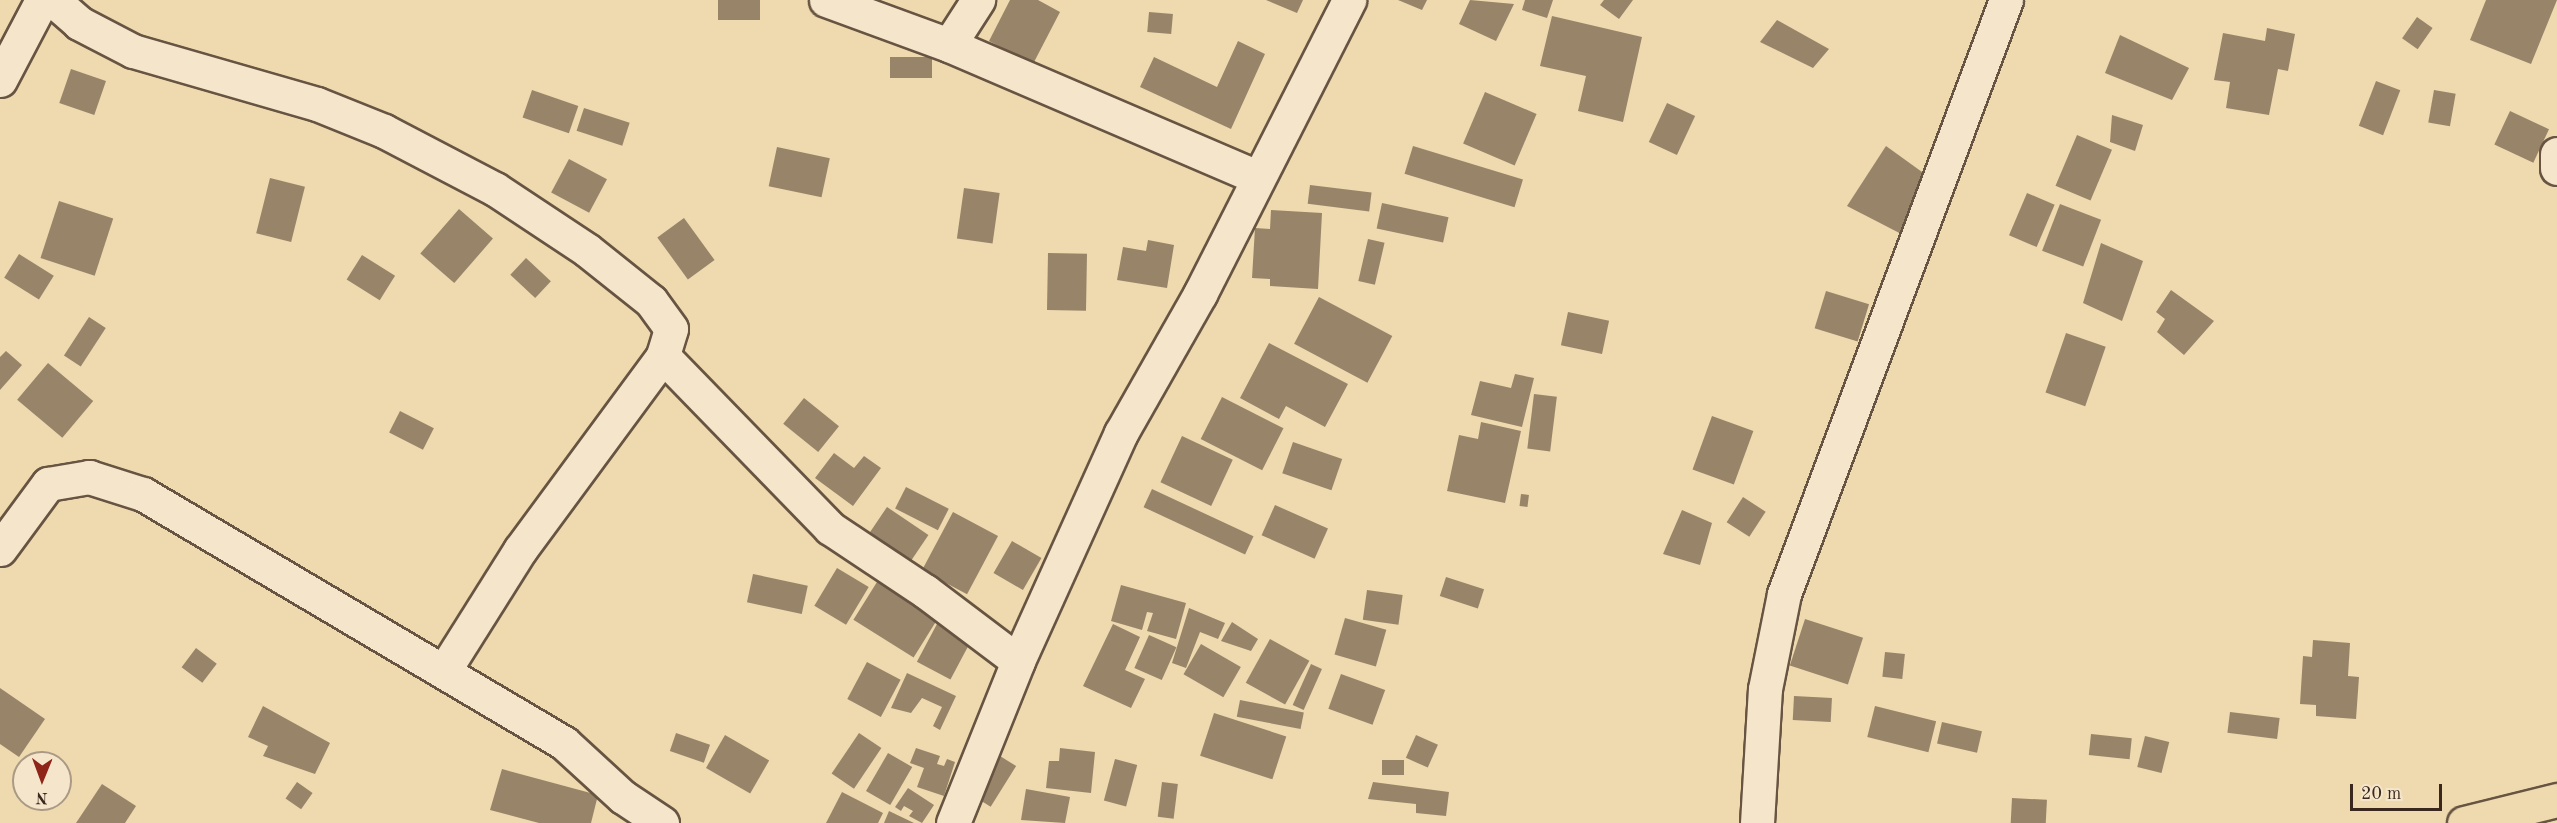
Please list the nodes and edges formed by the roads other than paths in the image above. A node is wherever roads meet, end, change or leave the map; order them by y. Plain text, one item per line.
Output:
1 (42, 0) edge
2 (53, 0) edge
3 (826, 0) edge
4 (978, 0) edge
5 (1349, 0) edge
6 (2006, 0) edge
7 (949, 45) junction
8 (0, 80) edge
9 (2557, 154) edge
10 (2557, 168) edge
11 (1257, 177) junction
12 (663, 356) junction
13 (0, 549) edge
14 (1018, 661) junction
15 (446, 669) junction
16 (2557, 800) edge
17 (662, 823) edge
18 (953, 823) edge
19 (1757, 823) edge
20 (2464, 823) edge

1 - 8 street
2 - 12 street
3 - 7 street
4 - 7 street
5 - 11 street
6 - 19 street
7 - 11 street
9 - 10 street
11 - 14 street
12 - 14 street
12 - 15 street
13 - 15 street
14 - 18 street
15 - 17 street
16 - 20 main road

